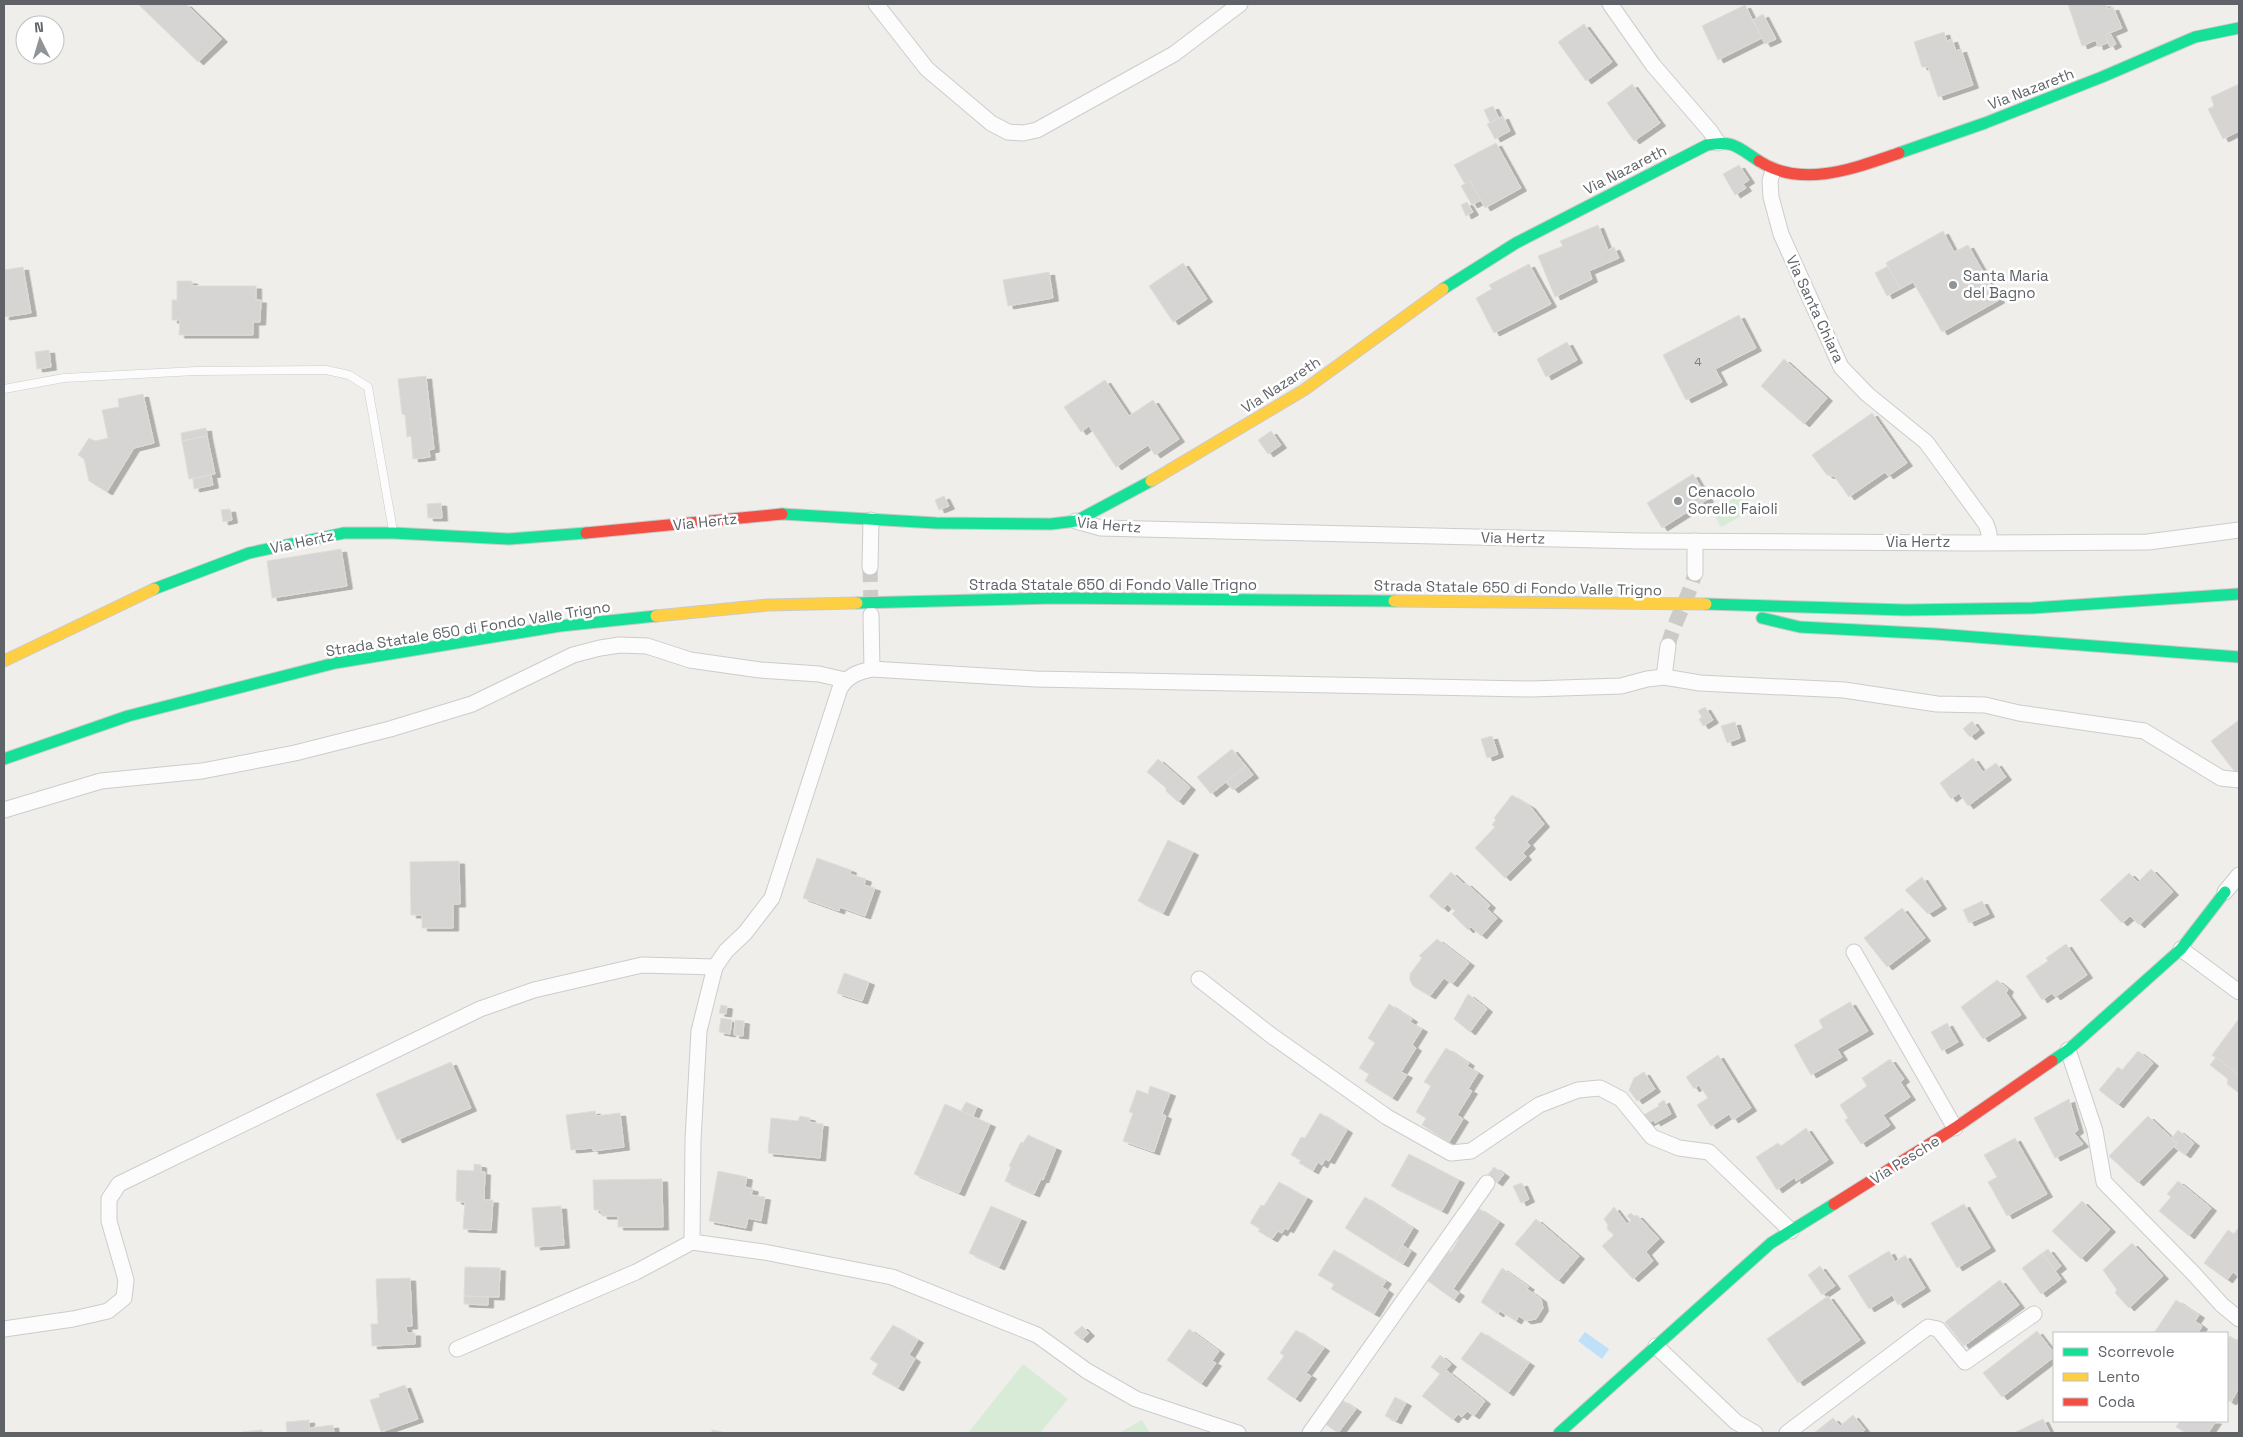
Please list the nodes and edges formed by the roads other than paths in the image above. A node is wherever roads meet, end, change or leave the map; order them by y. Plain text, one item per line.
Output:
1 (876, 4) edge
2 (1240, 4) edge
3 (1610, 4) edge
4 (2239, 28) edge
5 (1718, 142) junction
6 (1773, 170) junction
7 (4, 388) edge
8 (871, 520) junction
9 (1076, 520) junction
10 (2239, 530) edge
11 (393, 533) junction
12 (1695, 541) junction
13 (1989, 542) junction
14 (870, 567) tunnel mouth
15 (1695, 573) tunnel mouth
16 (2239, 594) edge
17 (1700, 604) junction
18 (871, 615) tunnel mouth
19 (1668, 646) tunnel mouth
20 (2239, 657) edge
21 (4, 661) edge
22 (872, 669) junction
23 (1664, 677) junction
24 (845, 680) junction
25 (4, 759) edge
26 (2239, 780) edge
27 (4, 810) edge
28 (2239, 875) edge
29 (2232, 893) edge
30 (2181, 949) junction
31 (1854, 952) dead end
32 (716, 967) junction
33 (1199, 978) dead end
34 (2239, 992) edge
35 (2068, 1050) junction
36 (1956, 1128) junction
37 (1487, 1183) dead end
38 (1790, 1231) junction
39 (692, 1242) junction
40 (2034, 1314) dead end
41 (2239, 1319) edge
42 (4, 1329) edge
43 (1656, 1346) junction
44 (457, 1348) dead end
45 (1238, 1433) edge
46 (1310, 1433) edge
47 (1559, 1433) edge
48 (1755, 1433) edge
49 (1788, 1433) edge

1 - 2 street
3 - 5 street
4 - 6 main road, Via Nazareth
5 - 6 main road, Via Nazareth
5 - 9 main road, Via Nazareth
6 - 13 street, Via Santa Chiara
7 - 11 lane
8 - 9 main road, Via Hertz
8 - 11 main road, Via Hertz
8 - 14 street
9 - 12 street, Via Hertz
10 - 13 street, Via Hertz
11 - 21 main road, Via Hertz
12 - 13 street, Via Hertz
12 - 15 street
16 - 17 main road, Strada Statale 650 di Fondo Valle Trigno
17 - 20 main road
17 - 25 main road, Strada Statale 650 di Fondo Valle Trigno
18 - 22 street
19 - 23 street
22 - 23 street
22 - 24 street
23 - 26 street
24 - 27 street
24 - 32 street
28 - 29 street, Via Pesche
29 - 30 main road, Via Pesche
30 - 34 street
30 - 35 main road, Via Pesche
31 - 36 street
32 - 39 street
32 - 42 street
33 - 38 street
35 - 36 main road, Via Pesche
35 - 41 street
36 - 38 main road, Via Pesche
37 - 46 street
38 - 43 main road, Via Pesche
39 - 44 street
39 - 45 street
40 - 49 street
43 - 47 main road, Via Pesche
43 - 48 street

